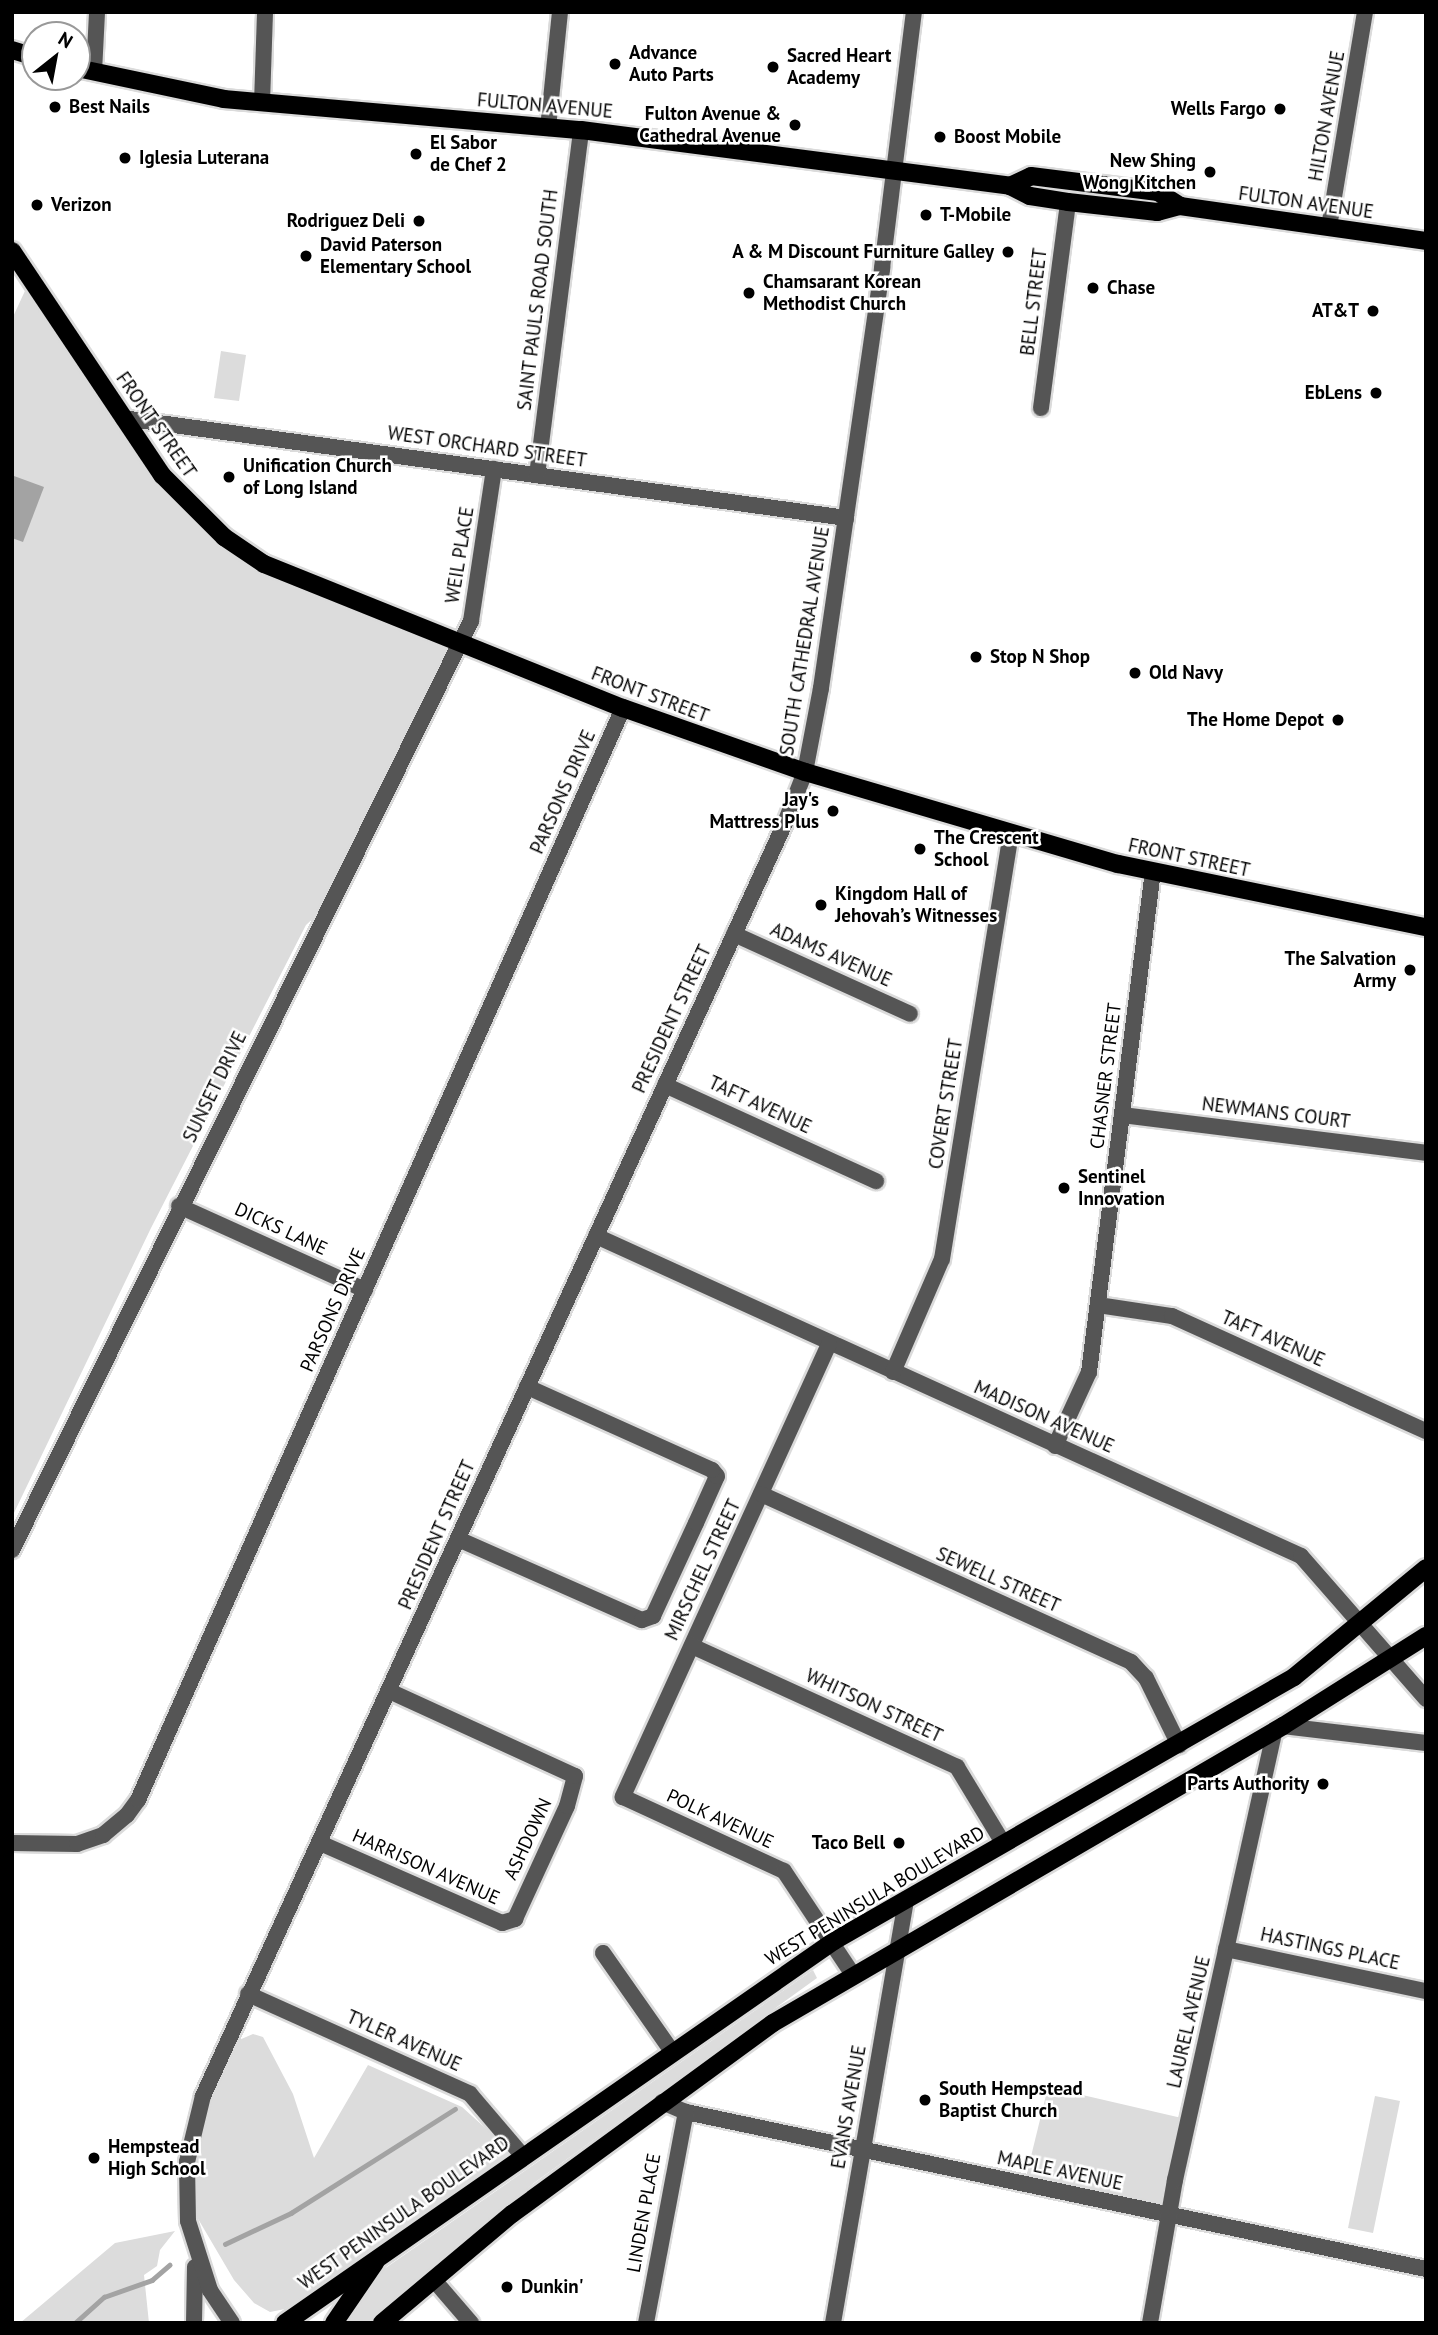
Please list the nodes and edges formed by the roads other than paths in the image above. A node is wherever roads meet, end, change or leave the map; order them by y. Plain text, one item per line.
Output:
1 (97, 12) edge
2 (265, 12) edge
3 (560, 12) edge
4 (914, 12) edge
5 (1365, 12) edge
6 (91, 44) edge
7 (91, 71) edge
8 (262, 103) junction
9 (548, 128) junction
10 (581, 130) junction
11 (895, 171) junction
12 (1010, 186) junction
13 (1068, 202) junction
14 (1180, 206) junction
15 (1329, 227) junction
16 (1426, 241) edge
17 (12, 251) edge
18 (1041, 408) dead end
19 (123, 418) junction
20 (494, 469) junction
21 (537, 475) junction
22 (846, 518) junction
23 (457, 643) junction
24 (623, 708) junction
25 (805, 772) junction
26 (1012, 834) junction
27 (1153, 871) junction
28 (1426, 927) edge
29 (734, 934) junction
30 (910, 1014) dead end
31 (665, 1085) junction
32 (1122, 1115) junction
33 (1426, 1153) edge
34 (876, 1181) dead end
35 (179, 1206) junction
36 (596, 1236) junction
37 (365, 1290) junction
38 (1098, 1305) junction
39 (830, 1343) junction
40 (893, 1372) junction
41 (527, 1387) junction
42 (1426, 1431) edge
43 (1055, 1446) junction
44 (761, 1494) junction
45 (458, 1539) junction
46 (12, 1550) edge
47 (1426, 1568) edge
48 (1361, 1625) junction
49 (1426, 1636) edge
50 (692, 1646) junction
51 (1393, 1661) junction
52 (389, 1691) junction
53 (1426, 1699) edge
54 (1279, 1729) junction
55 (1426, 1743) edge
56 (1179, 1745) junction
57 (641, 1805) joint
58 (12, 1843) edge
59 (320, 1843) junction
60 (1003, 1843) junction
61 (906, 1899) junction
62 (515, 1919) joint
63 (834, 1941) junction
64 (898, 1947) junction
65 (1227, 1949) junction
66 (603, 1952) dead end
67 (853, 1975) junction
68 (1426, 1991) edge
69 (248, 1994) junction
70 (673, 2053) junction
71 (662, 2102) junction
72 (685, 2112) junction
73 (863, 2150) junction
74 (522, 2155) junction
75 (1169, 2216) junction
76 (194, 2251) junction
77 (376, 2260) junction
78 (1426, 2269) edge
79 (433, 2280) junction
80 (194, 2323) edge
81 (232, 2323) edge
82 (285, 2323) edge
83 (334, 2323) edge
84 (382, 2323) edge
85 (471, 2323) edge
86 (646, 2323) edge
87 (833, 2323) edge
88 (1150, 2323) edge

1 - 6 street
2 - 8 street
3 - 9 street
4 - 11 street, SOUTH CATHEDRAL AVENUE
5 - 15 street, HILTON AVENUE
7 - 8 main road, FULTON AVENUE
8 - 9 main road, FULTON AVENUE
9 - 10 main road, FULTON AVENUE
10 - 11 main road, FULTON AVENUE
10 - 21 street, SAINT PAULS ROAD SOUTH
11 - 12 main road, FULTON AVENUE
11 - 22 street, SOUTH CATHEDRAL AVENUE
12 - 13 main road, FULTON AVENUE
12 - 14 main road, FULTON AVENUE
13 - 14 main road, FULTON AVENUE
13 - 18 street, BELL STREET
14 - 15 main road, FULTON AVENUE
15 - 16 main road, FULTON AVENUE
17 - 19 main road, FRONT STREET
19 - 20 street, WEST ORCHARD STREET
19 - 23 main road, FRONT STREET
20 - 21 street, WEST ORCHARD STREET
20 - 23 street, WEIL PLACE
21 - 22 street, WEST ORCHARD STREET
22 - 25 street, SOUTH CATHEDRAL AVENUE
23 - 24 main road, FRONT STREET
23 - 35 street, SUNSET DRIVE
24 - 25 main road, FRONT STREET
24 - 37 street, PARSONS DRIVE
25 - 26 main road, FRONT STREET
25 - 29 street, PRESIDENT STREET
26 - 27 main road, FRONT STREET
26 - 40 street, COVERT STREET
27 - 28 main road, FRONT STREET
27 - 32 street, CHASNER STREET
29 - 30 street, ADAMS AVENUE
29 - 31 street, PRESIDENT STREET
31 - 34 street, TAFT AVENUE
31 - 36 street, PRESIDENT STREET
32 - 33 street, NEWMANS COURT
32 - 38 street, CHASNER STREET
35 - 37 street, DICKS LANE
35 - 46 street, SUNSET DRIVE
36 - 39 street, MADISON AVENUE
36 - 41 street, PRESIDENT STREET
37 - 58 street, PARSONS DRIVE
38 - 42 street, TAFT AVENUE
38 - 43 street, CHASNER STREET
39 - 40 street, MADISON AVENUE
39 - 44 street, MIRSCHEL STREET
40 - 43 street, MADISON AVENUE
41 - 45 street, PRESIDENT STREET
41 - 45 street
43 - 48 street, MADISON AVENUE
44 - 50 street, MIRSCHEL STREET
44 - 56 street, SEWELL STREET
45 - 52 street, PRESIDENT STREET
47 - 48 main road, WEST PENINSULA BOULEVARD
48 - 51 street, MADISON AVENUE
48 - 56 main road, WEST PENINSULA BOULEVARD
49 - 51 main road
50 - 57 street, MIRSCHEL STREET
50 - 60 street, WHITSON STREET
51 - 53 street, MADISON AVENUE
51 - 54 main road
52 - 59 street, PRESIDENT STREET
52 - 62 street, ASHDOWN
54 - 55 street
54 - 64 main road
54 - 65 street, LAUREL AVENUE
56 - 60 main road, WEST PENINSULA BOULEVARD
57 - 63 street, POLK AVENUE
59 - 62 street, HARRISON AVENUE
59 - 69 street, PRESIDENT STREET
60 - 61 main road, WEST PENINSULA BOULEVARD
61 - 63 main road, WEST PENINSULA BOULEVARD
61 - 64 street, EVANS AVENUE
63 - 67 street, POLK AVENUE
63 - 70 main road, WEST PENINSULA BOULEVARD
64 - 67 main road
64 - 73 street, EVANS AVENUE
65 - 68 street, HASTINGS PLACE
65 - 75 street, LAUREL AVENUE
66 - 70 street
67 - 71 main road
69 - 74 street, TYLER AVENUE
69 - 76 street, PRESIDENT STREET
70 - 74 main road, WEST PENINSULA BOULEVARD
71 - 72 street, MAPLE AVENUE
71 - 79 main road
72 - 73 street, MAPLE AVENUE
72 - 86 street, LINDEN PLACE
73 - 75 street, MAPLE AVENUE
73 - 87 street, EVANS AVENUE
74 - 77 main road, WEST PENINSULA BOULEVARD
75 - 78 street, MAPLE AVENUE
75 - 88 street, LAUREL AVENUE
76 - 80 street
76 - 81 street, PRESIDENT STREET
77 - 82 main road, WEST PENINSULA BOULEVARD
77 - 83 main road
79 - 84 main road
79 - 85 street

